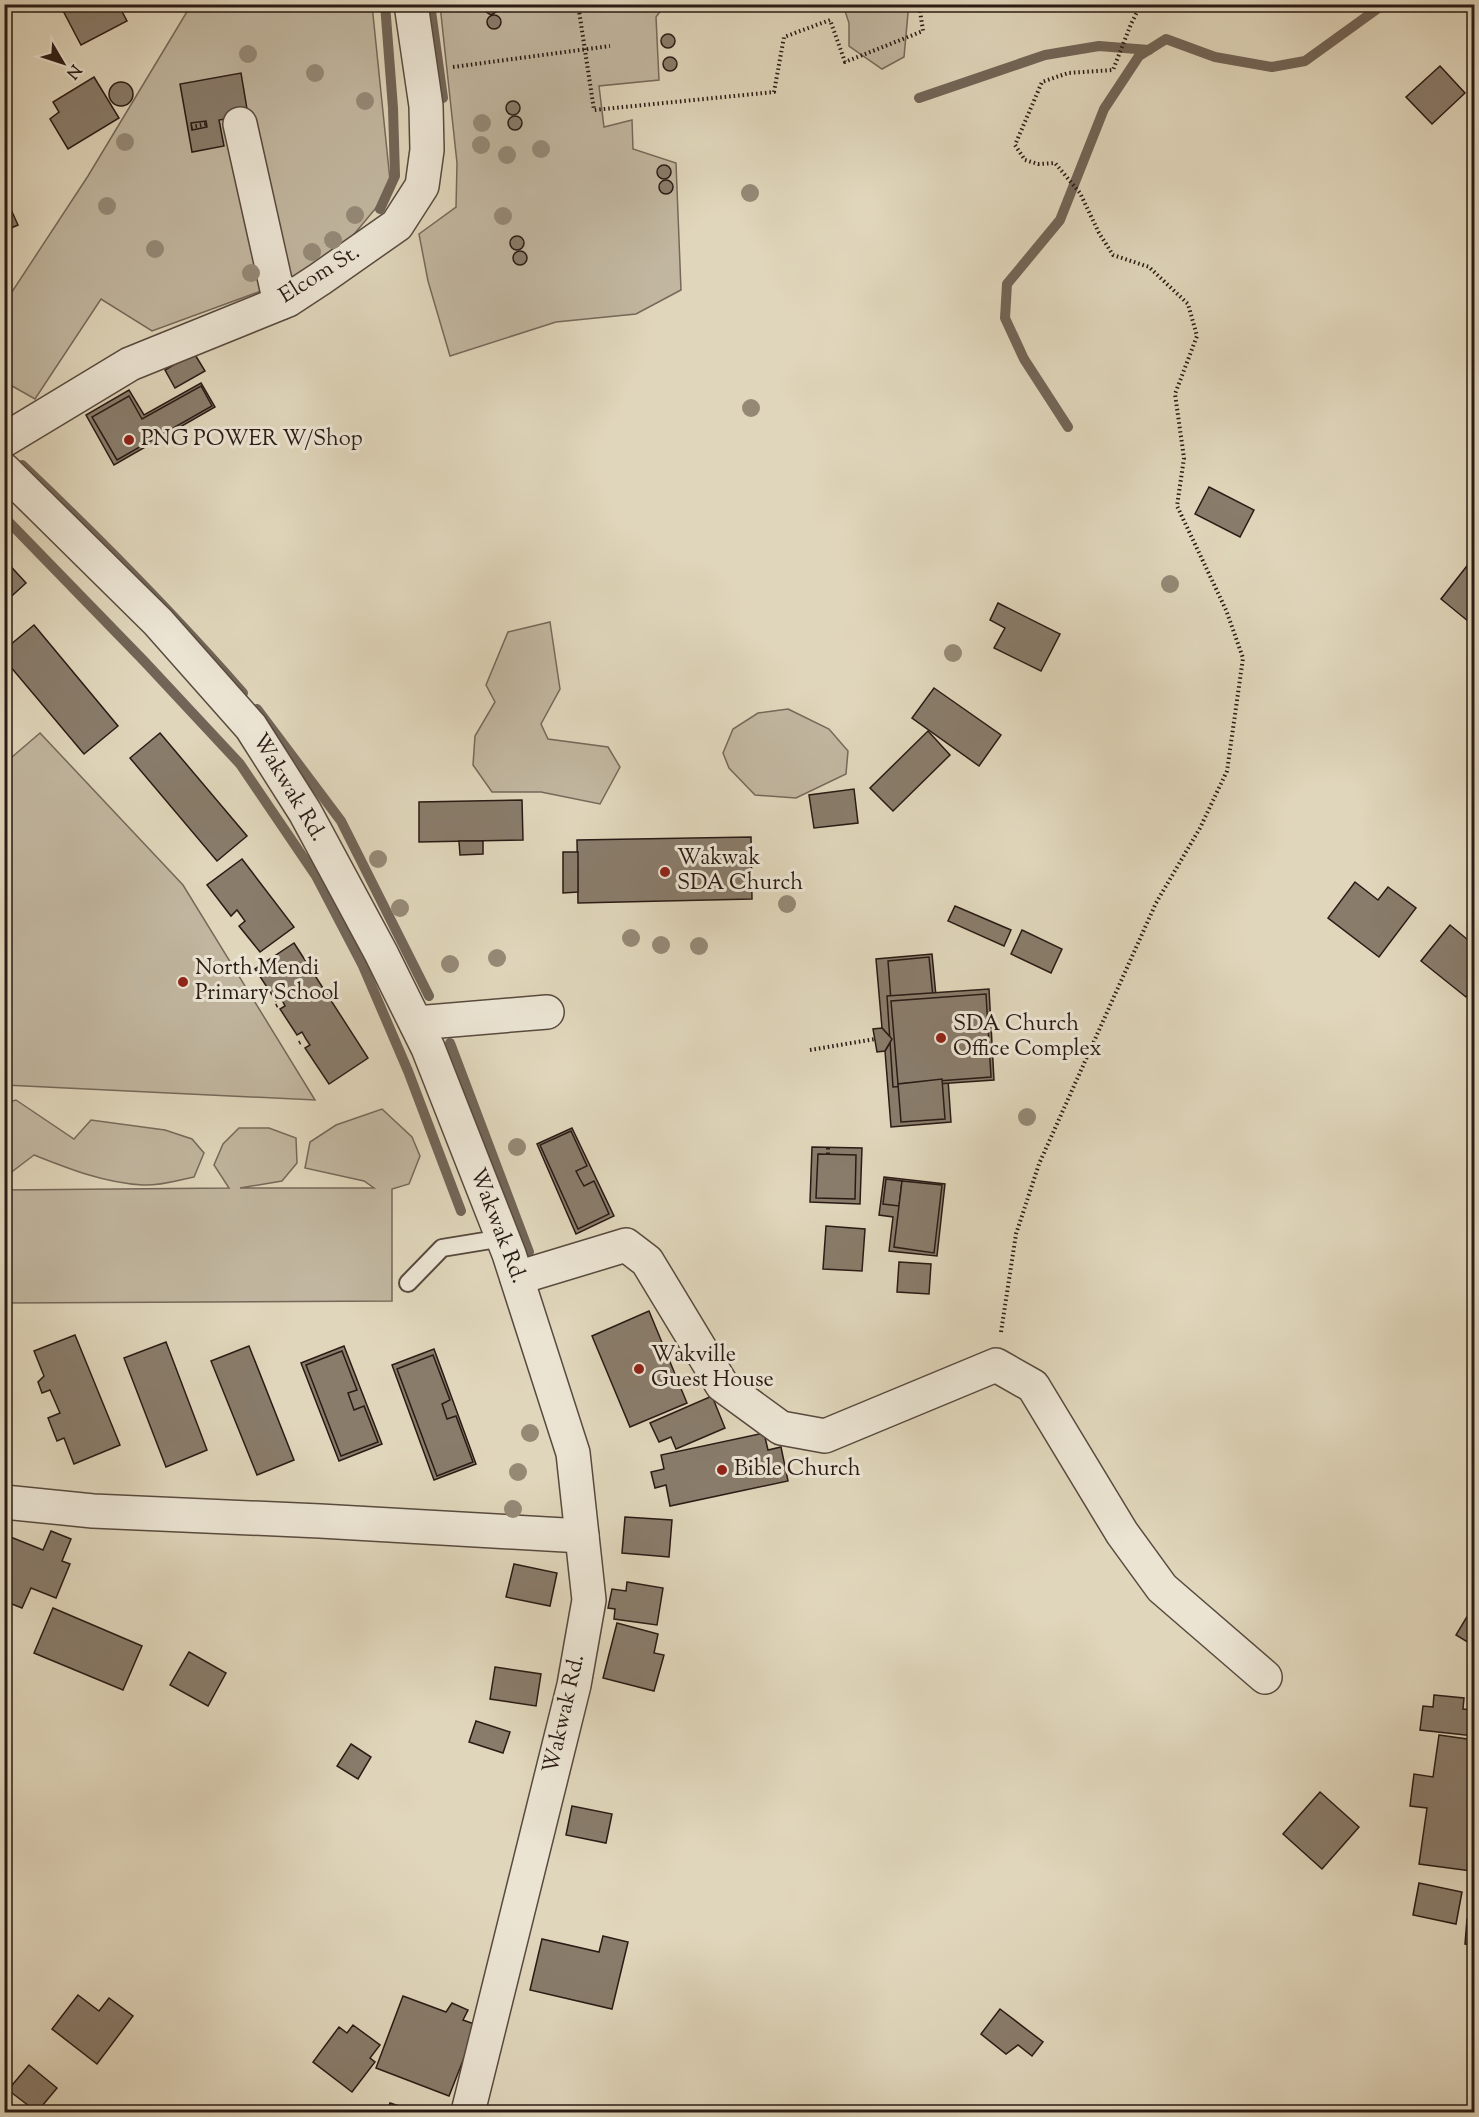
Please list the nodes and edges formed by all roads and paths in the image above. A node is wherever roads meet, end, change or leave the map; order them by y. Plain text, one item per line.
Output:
1 (411, 4) edge
2 (578, 4) edge
3 (919, 4) edge
4 (1142, 4) edge
5 (610, 46) dead end
6 (586, 50) junction
7 (447, 68) dead end
8 (206, 123) dead end
9 (240, 124) dead end
10 (191, 127) dead end
11 (280, 303) junction
12 (4, 440) edge
13 (4, 470) edge
14 (547, 1012) dead end
15 (416, 1023) junction
16 (875, 1039) dead end
17 (810, 1050) dead end
18 (828, 1147) dead end
19 (828, 1154) dead end
20 (503, 1239) junction
21 (517, 1278) junction
22 (408, 1283) dead end
23 (996, 1365) junction
24 (4, 1502) edge
25 (582, 1536) junction
26 (1265, 1677) dead end
27 (468, 2112) edge

1 - 11 street, Elcom St.
2 - 6 path
3 - 6 path
4 - 23 path
5 - 6 path
6 - 7 path
8 - 10 path
9 - 11 street
11 - 12 street, Elcom St.
13 - 15 street, Wakwak Rd.
14 - 15 street
15 - 20 street, Wakwak Rd.
16 - 17 path
18 - 19 path
20 - 21 street, Wakwak Rd.
20 - 22 lane
21 - 23 street
21 - 25 street, Wakwak Rd.
23 - 26 street
24 - 25 street
25 - 27 street, Wakwak Rd.

